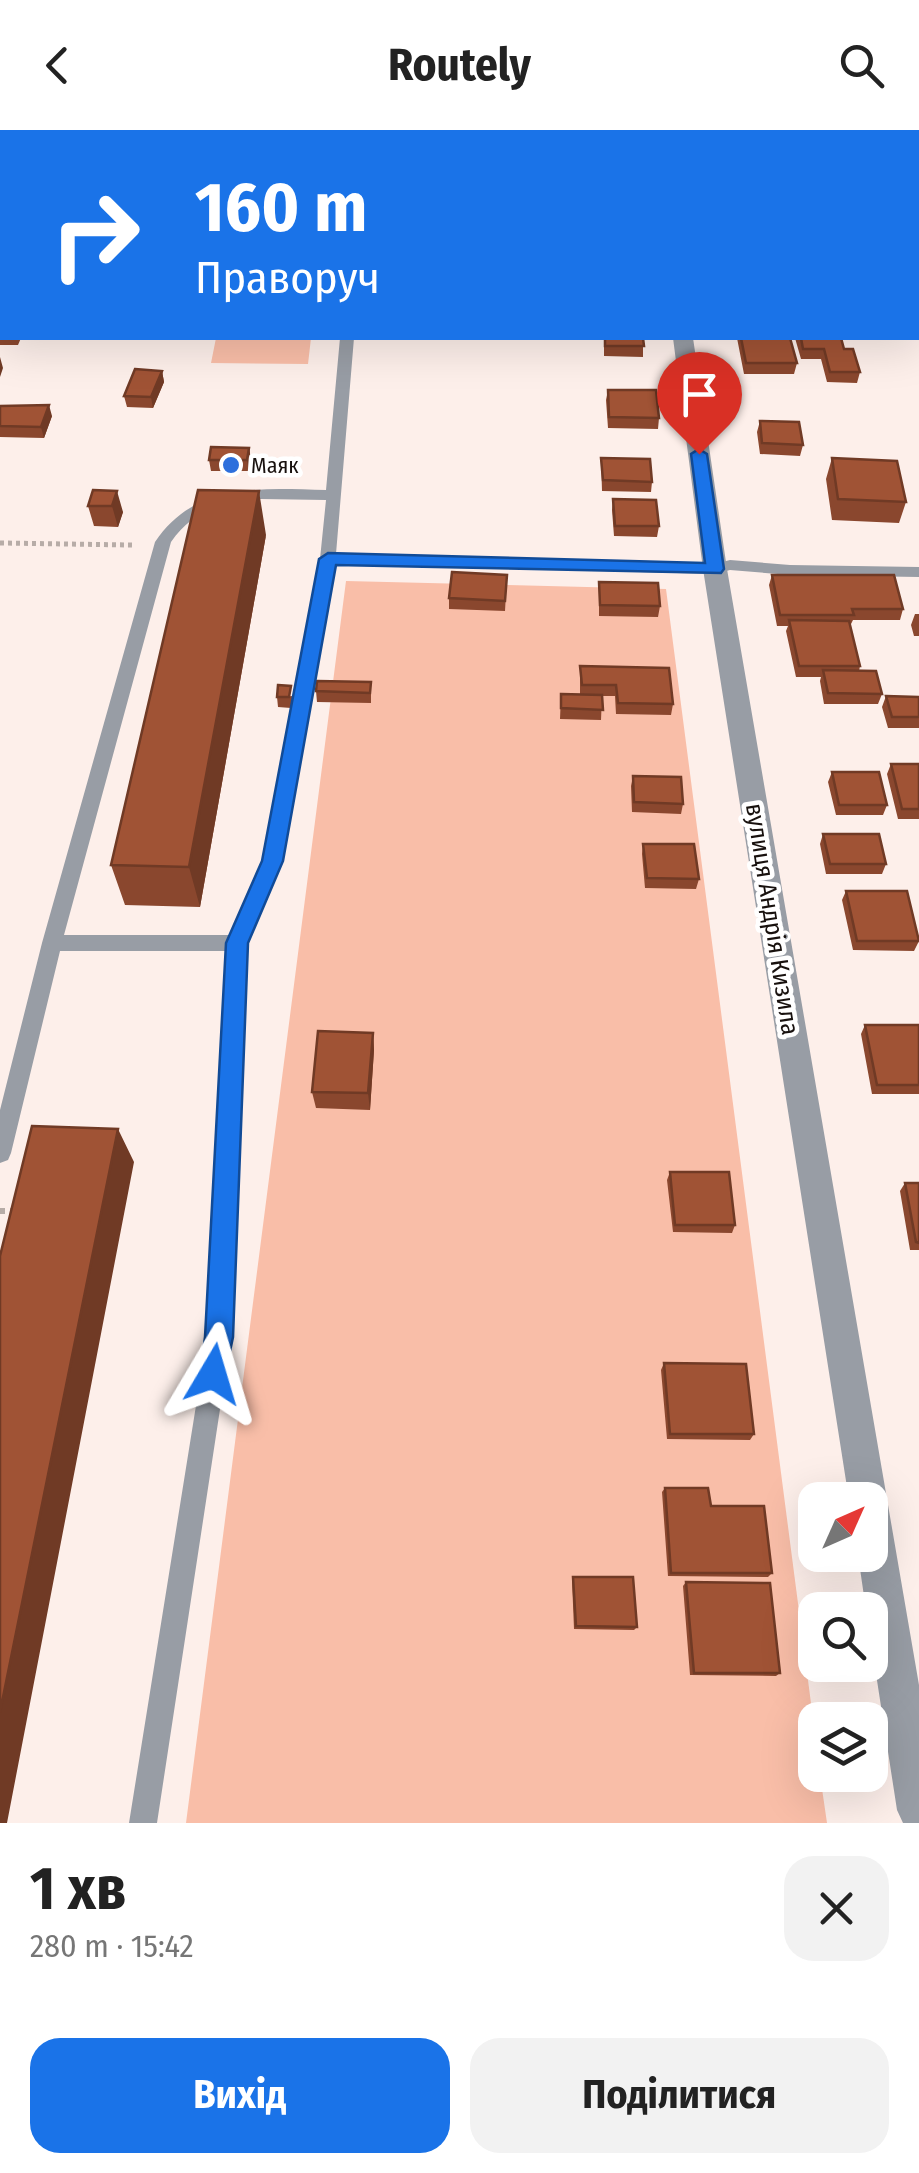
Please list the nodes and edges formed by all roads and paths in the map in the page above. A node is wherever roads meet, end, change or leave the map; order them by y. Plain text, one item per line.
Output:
1 (347, 340) edge
2 (683, 340) edge
3 (331, 495) junction
4 (0, 542) edge
5 (163, 542) junction
6 (328, 559) junction
7 (715, 569) junction
8 (919, 572) edge
9 (52, 943) junction
10 (237, 943) junction
11 (0, 1153) edge
12 (0, 1211) edge
13 (20, 1212) edge
14 (865, 1482) edge
15 (880, 1572) edge
16 (919, 1810) edge
17 (143, 1823) edge

1 - 3 lane
2 - 7 street, вулиця Андрія Кизила
3 - 5 lane
3 - 6 lane
4 - 5 path
5 - 9 lane
6 - 7 lane
6 - 10 lane
7 - 8 lane
7 - 14 street, вулиця Андрія Кизила
9 - 10 lane
9 - 11 lane
10 - 17 lane
12 - 13 path
15 - 16 street

